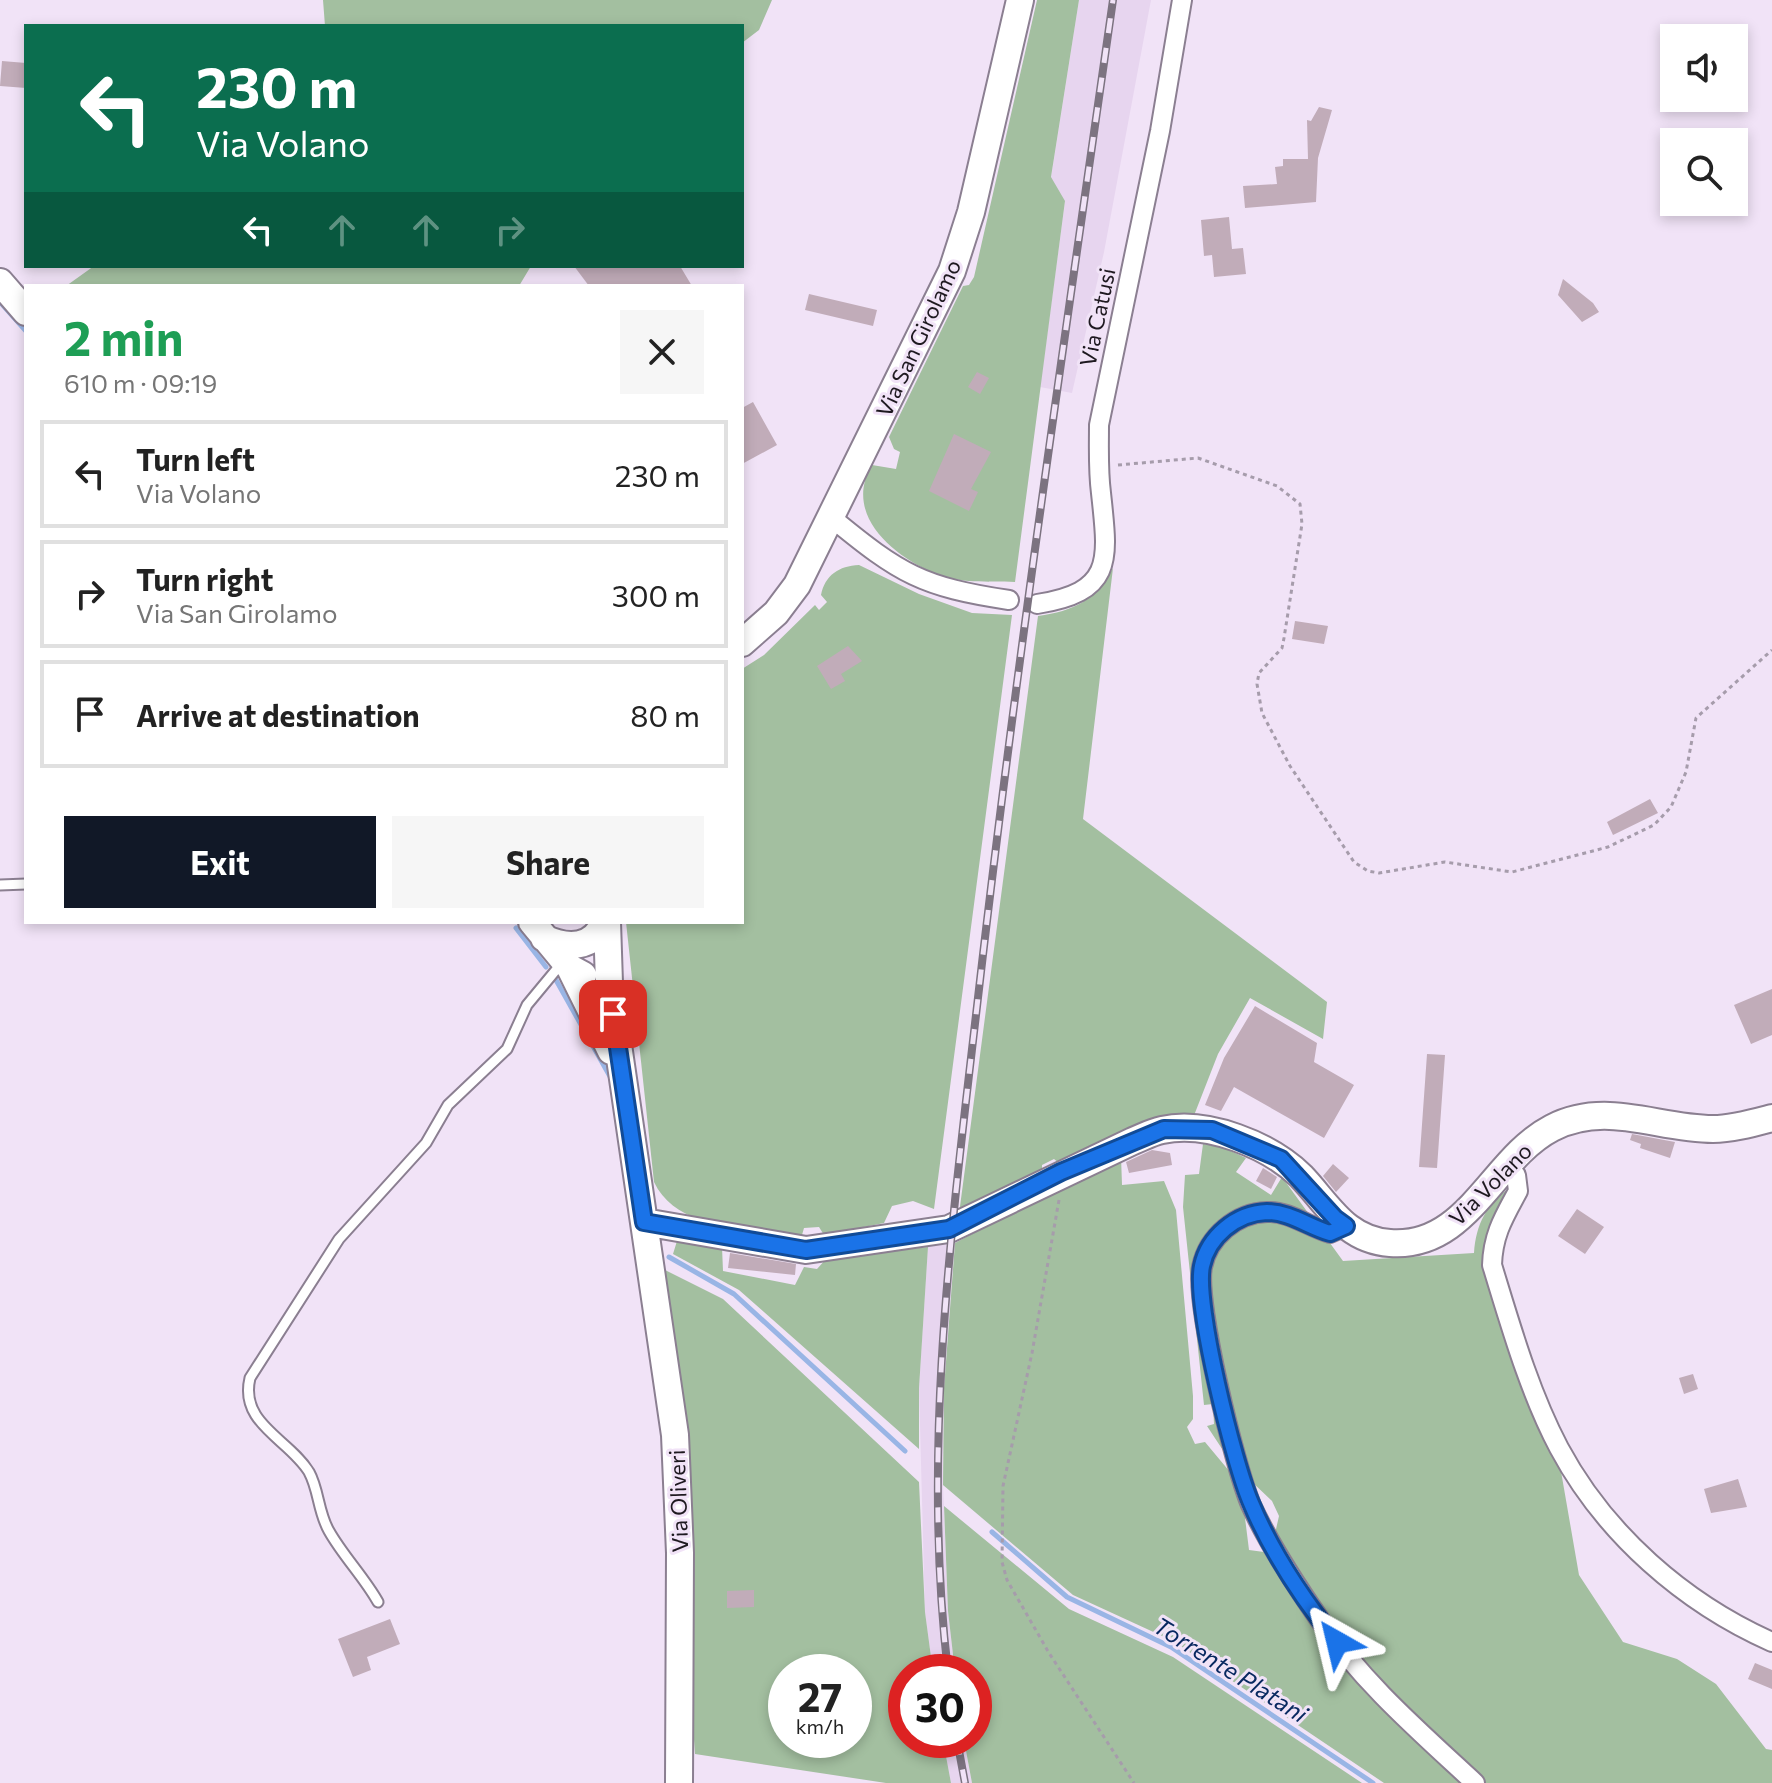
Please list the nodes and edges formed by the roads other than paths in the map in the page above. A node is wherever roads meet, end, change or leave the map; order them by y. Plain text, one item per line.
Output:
1 (1020, 0) edge
2 (1182, 0) edge
3 (0, 282) edge
4 (24, 310) edge
5 (832, 518) junction
6 (1009, 600) dead end
7 (1037, 604) dead end
8 (744, 641) edge
9 (24, 884) edge
10 (0, 885) edge
11 (604, 924) edge
12 (606, 924) edge
13 (538, 930) edge
14 (567, 965) junction
15 (609, 983) junction
16 (623, 1075) junction
17 (1772, 1118) edge
18 (1506, 1168) junction
19 (644, 1222) junction
20 (1346, 1226) junction
21 (378, 1602) dead end
22 (1772, 1642) edge
23 (679, 1783) edge
24 (1475, 1783) edge

1 - 5 street, Via San Girolamo
2 - 7 street, Via Catusi
3 - 4 street
5 - 6 street
5 - 8 street, Via San Girolamo
9 - 10 lane
11 - 13 street
12 - 15 street
13 - 14 street
14 - 15 street
14 - 16 street
14 - 21 lane
15 - 16 street
16 - 19 street
17 - 18 street, Via Volano
18 - 20 street, Via Volano
18 - 22 street
19 - 20 street, Via Volano
19 - 23 street, Via Oliveri
20 - 24 street

